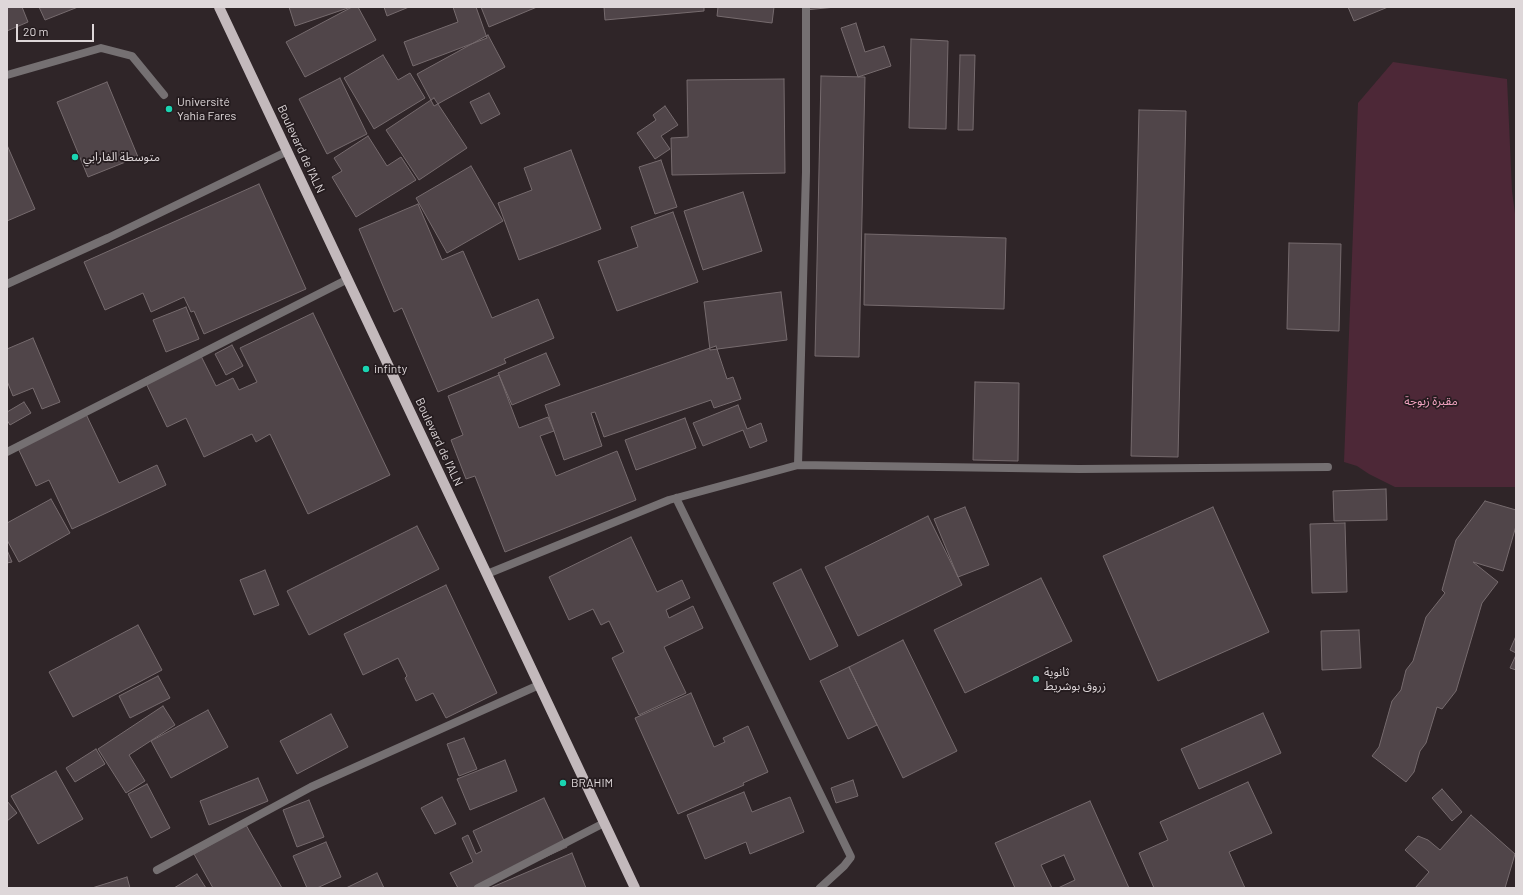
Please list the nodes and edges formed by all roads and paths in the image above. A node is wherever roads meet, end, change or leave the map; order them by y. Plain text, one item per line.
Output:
1 (219, 7) edge
2 (806, 7) edge
3 (7, 75) edge
4 (164, 95) dead end
5 (288, 151) junction
6 (348, 279) junction
7 (7, 284) edge
8 (7, 452) edge
9 (798, 465) junction
10 (1328, 467) dead end
11 (676, 498) junction
12 (487, 574) junction
13 (539, 685) junction
14 (604, 823) junction
15 (157, 870) dead end
16 (478, 888) edge
17 (635, 888) edge
18 (820, 888) edge

1 - 5 main road, Boulevard de l'ALN
2 - 9 street
3 - 4 street
5 - 6 main road, Boulevard de l'ALN
5 - 7 street
6 - 8 street
6 - 12 main road, Boulevard de l'ALN
9 - 10 street
9 - 11 street
11 - 12 street
11 - 18 street
12 - 13 main road, Boulevard de l'ALN
13 - 14 main road, Boulevard de l'ALN
13 - 15 street
14 - 16 street
14 - 17 main road, Boulevard de l'ALN

